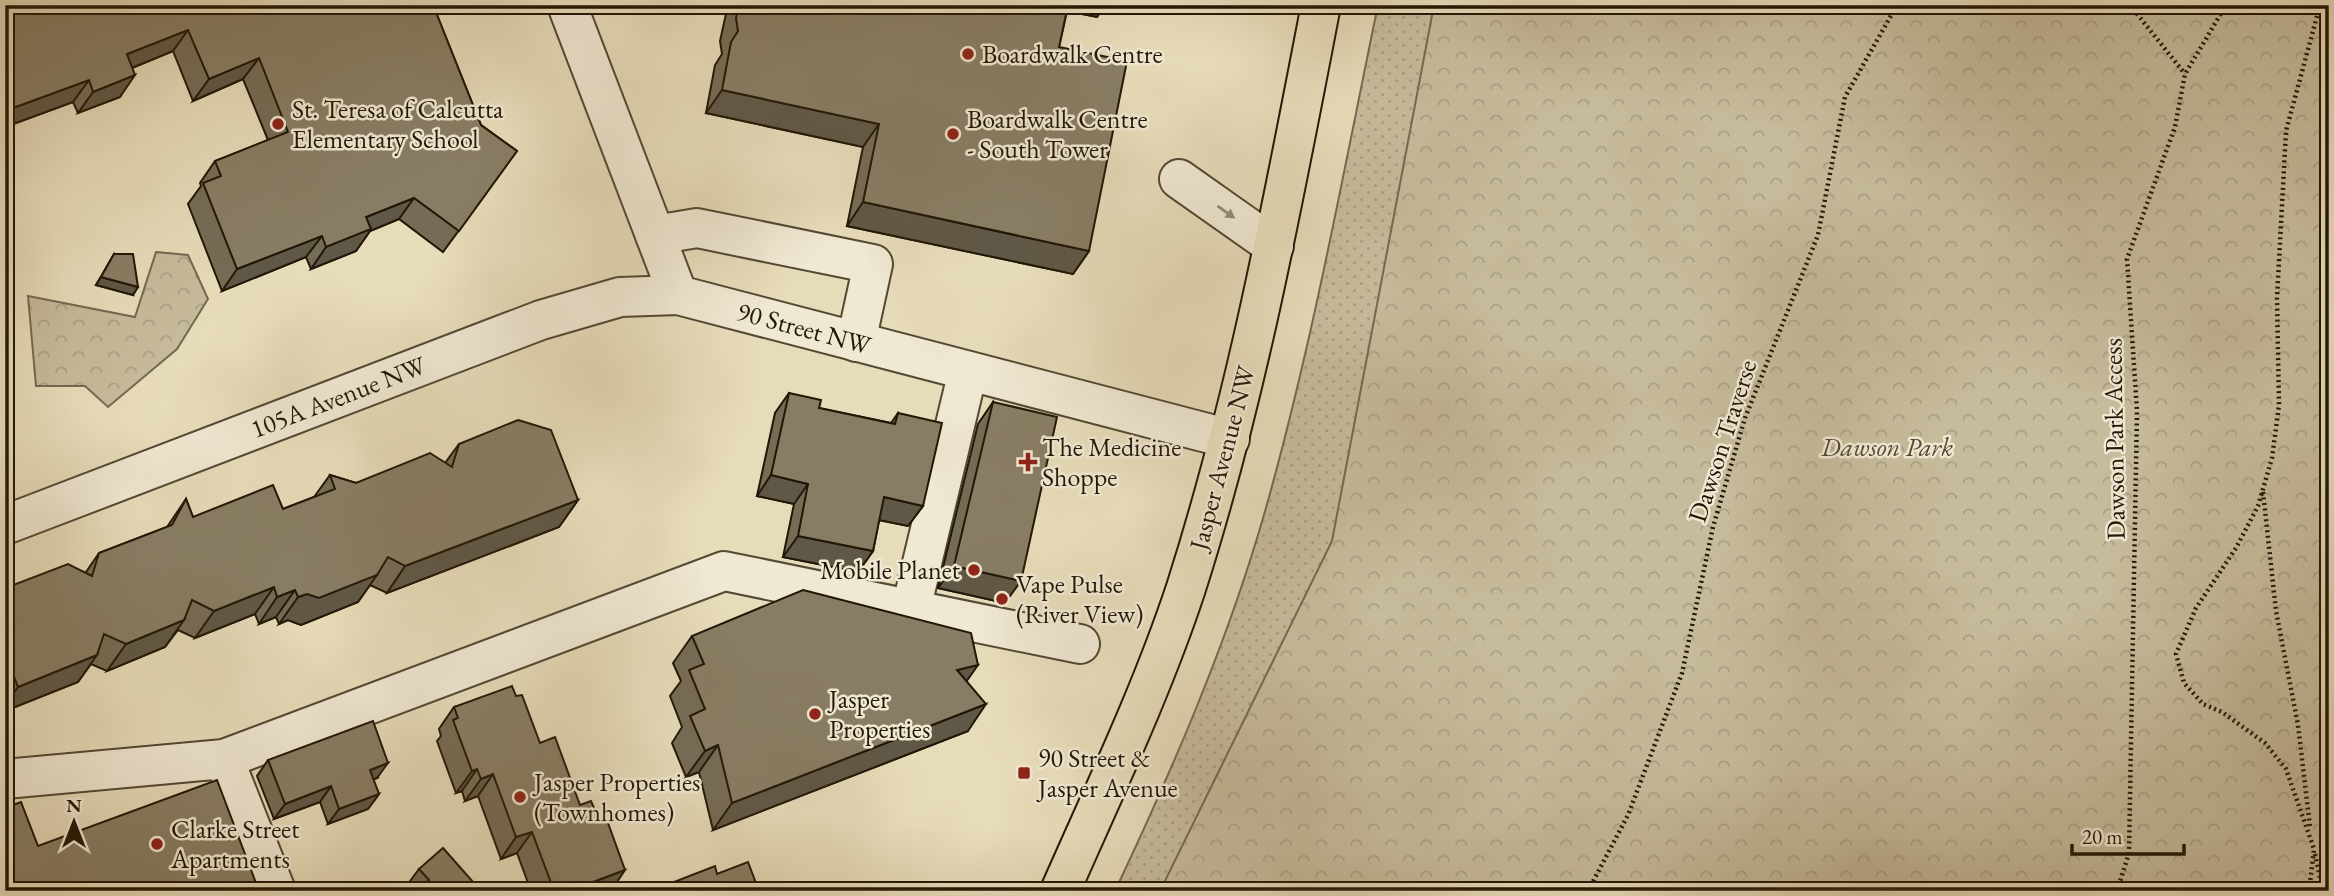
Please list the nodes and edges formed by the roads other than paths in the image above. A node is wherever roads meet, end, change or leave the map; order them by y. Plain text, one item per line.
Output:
1 (567, 5) edge
2 (1321, 5) edge
3 (1179, 179) dead end
4 (655, 236) junction
5 (1274, 246) junction
6 (678, 295) junction
7 (856, 342) junction
8 (968, 371) junction
9 (1230, 439) junction
10 (5, 525) edge
11 (911, 609) junction
12 (1080, 644) dead end
13 (225, 760) junction
14 (5, 779) edge
15 (276, 891) edge
16 (1060, 891) edge

1 - 4 street
2 - 5 main road, Jasper Avenue NW
3 -> 5 street
4 - 6 street
4 - 7 street
5 - 9 main road, Jasper Avenue NW
6 - 7 street, 90 Street NW
6 - 10 street, 105A Avenue NW
7 - 8 street, 90 Street NW
8 - 9 street, 90 Street NW
8 - 11 street
9 - 16 main road, Jasper Avenue NW
11 - 12 street
11 - 13 street
13 - 14 street
13 - 15 street

